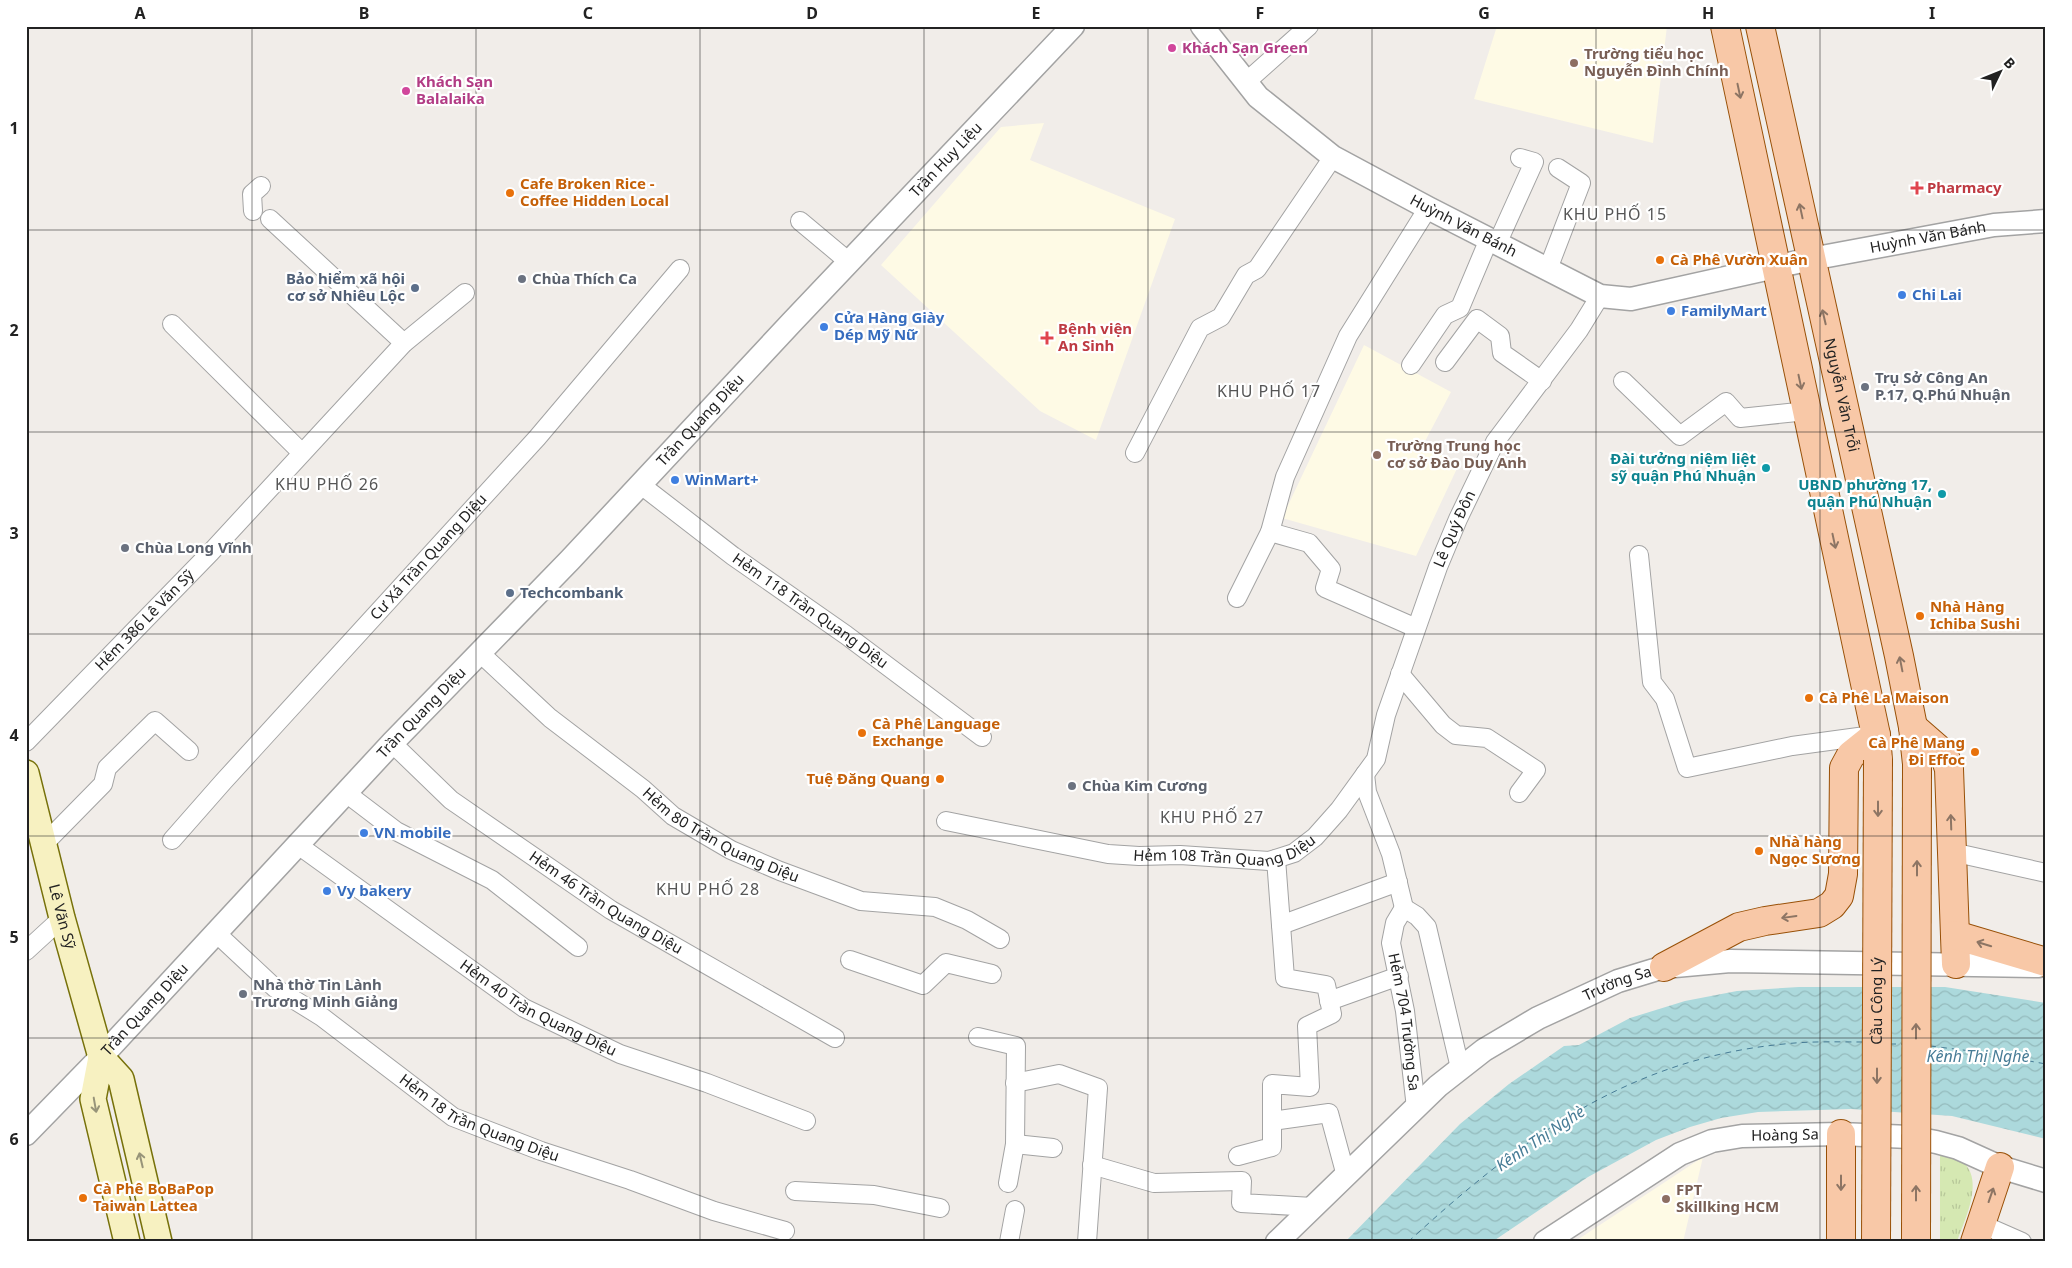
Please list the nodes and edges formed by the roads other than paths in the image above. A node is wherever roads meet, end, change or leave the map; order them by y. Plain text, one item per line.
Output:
1 (1073, 26) edge
2 (1202, 26) edge
3 (1309, 26) edge
4 (1725, 26) edge
5 (1760, 26) edge
6 (1246, 82) junction
7 (1334, 156) junction
8 (1520, 158) dead end
9 (1558, 168) dead end
10 (261, 186) dead end
11 (1428, 208) junction
12 (253, 211) dead end
13 (270, 219) dead end
14 (800, 221) dead end
15 (2046, 221) edge
16 (1493, 241) junction
17 (1811, 259) junction
18 (849, 262) junction
19 (1776, 265) junction
20 (680, 269) dead end
21 (1548, 269) junction
22 (465, 293) dead end
23 (818, 294) joint
24 (1600, 296) junction
25 (172, 324) dead end
26 (404, 343) junction
27 (1445, 362) dead end
28 (1411, 365) dead end
29 (1542, 381) junction
30 (1623, 381) dead end
31 (1807, 411) junction
32 (301, 452) junction
33 (1135, 453) dead end
34 (641, 485) junction
35 (1270, 532) junction
36 (1639, 555) dead end
37 (1237, 598) dead end
38 (1416, 628) junction
39 (480, 653) junction
40 (1400, 674) junction
41 (1912, 727) junction
42 (982, 737) dead end
43 (26, 742) edge
44 (392, 743) junction
45 (1877, 747) junction
46 (190, 751) dead end
47 (1365, 774) junction
48 (27, 781) edge
49 (346, 792) junction
50 (1518, 793) dead end
51 (946, 821) dead end
52 (172, 840) dead end
53 (44, 844) junction
54 (298, 845) junction
55 (1952, 852) junction
56 (1276, 859) junction
57 (2046, 873) edge
58 (1398, 882) junction
59 (1404, 908) junction
60 (62, 918) junction
61 (1281, 925) junction
62 (215, 932) junction
63 (1955, 935) junction
64 (1000, 939) dead end
65 (578, 947) dead end
66 (26, 951) edge
67 (850, 960) dead end
68 (1956, 964) junction
69 (2046, 964) edge
70 (1664, 967) junction
71 (992, 974) dead end
72 (1399, 976) junction
73 (1329, 1002) junction
74 (978, 1037) dead end
75 (835, 1038) dead end
76 (101, 1057) junction
77 (1460, 1068) junction
78 (1015, 1083) junction
79 (1416, 1108) junction
80 (806, 1121) dead end
81 (1272, 1121) junction
82 (26, 1134) edge
83 (1841, 1134) junction
84 (1015, 1144) junction
85 (1053, 1148) dead end
86 (1238, 1156) dead end
87 (1092, 1165) junction
88 (2000, 1167) junction
89 (1346, 1176) junction
90 (2046, 1182) edge
91 (1008, 1183) dead end
92 (795, 1191) dead end
93 (1313, 1207) junction
94 (940, 1208) dead end
95 (1015, 1210) dead end
96 (785, 1231) dead end
97 (1978, 1233) edge
98 (127, 1242) edge
99 (159, 1242) edge
100 (1009, 1242) edge
101 (1087, 1242) edge
102 (1277, 1242) edge
103 (1545, 1242) edge
104 (1841, 1242) edge
105 (1876, 1242) edge
106 (1916, 1242) edge
107 (2022, 1242) edge

1 - 18 street, Trần Huy Liệu
2 - 6 street, Huỳnh Văn Bánh
3 - 6 street
4 -> 19 main road
17 -> 5 main road, Nguyễn Văn Trỗi
6 - 7 street, Huỳnh Văn Bánh
7 - 11 street, Huỳnh Văn Bánh
7 - 33 street
8 - 16 street
9 - 21 street
10 - 12 street
11 - 16 street, Huỳnh Văn Bánh
11 - 35 street
13 - 26 street
14 - 18 street
15 - 17 street, Huỳnh Văn Bánh
16 - 21 street, Huỳnh Văn Bánh
16 - 28 street
17 - 19 street, Huỳnh Văn Bánh
41 -> 17 main road, Nguyễn Văn Trỗi
18 - 23 street, Trần Huy Liệu
19 - 24 street, Huỳnh Văn Bánh
19 -> 31 main road
20 - 52 street, Cư Xá Trần Quang Diệu
21 - 24 street, Huỳnh Văn Bánh
22 - 26 street, Hẻm 386 Lê Văn Sỹ
23 - 34 street, Trần Quang Diệu
24 - 29 street, Lê Quý Ðôn
25 - 32 street
26 - 32 street, Hẻm 386 Lê Văn Sỹ
27 - 29 street
29 - 38 street, Lê Quý Ðôn
30 - 31 street
31 -> 45 main road
32 - 43 street, Hẻm 386 Lê Văn Sỹ
34 - 39 street, Trần Quang Diệu
34 - 42 street, Hẻm 118 Trần Quang Diệu
35 - 37 street
35 - 38 street
36 - 45 street
38 - 40 street, Lê Quý Ðôn
39 - 44 street, Trần Quang Diệu
39 - 64 street, Hẻm 80 Trần Quang Diệu
40 - 47 street, Hẻm 108 Trần Quang Diệu
40 - 50 street
55 -> 41 main road
106 -> 41 main road, Nguyễn Văn Trỗi, bridge
44 - 49 street, Trần Quang Diệu
44 - 75 street, Hẻm 46 Trần Quang Diệu
45 -> 70 main road
45 -> 105 main road, Cầu Công Lý, bridge
46 - 53 street
47 - 56 street, Hẻm 108 Trần Quang Diệu
47 - 58 street
48 - 53 main road, Lê Văn Sỹ
49 - 54 street, Trần Quang Diệu
49 - 65 street
51 - 56 street, Hẻm 108 Trần Quang Diệu
53 - 60 main road, Lê Văn Sỹ
54 - 62 street, Trần Quang Diệu
54 - 80 street, Hẻm 40 Trần Quang Diệu
55 - 57 street
55 - 63 main road
56 - 61 street
58 - 59 street
58 - 61 street
59 - 72 street, Hẻm 704 Trường Sa
59 - 77 street
60 - 66 street
60 - 76 main road, Lê Văn Sỹ
61 - 73 street
62 - 76 street, Trần Quang Diệu
62 - 96 street, Hẻm 18 Trần Quang Diệu
63 - 68 main road
69 -> 63 main road
67 - 71 street
68 - 69 street, Trường Sa
68 - 70 street, Trường Sa
70 - 77 street, Trường Sa
72 - 73 street
72 - 79 street, Hẻm 704 Trường Sa
73 - 81 street
74 - 78 street
76 - 82 street, Trần Quang Diệu
76 -> 98 main road, Lê Văn Sỹ
99 -> 76 main road, Lê Văn Sỹ
77 - 79 street, Trường Sa
78 - 84 street
78 - 87 street
79 - 89 street, Trường Sa
81 - 86 street
81 - 89 street
83 - 88 street, Hoàng Sa
83 - 103 street, Hoàng Sa
83 -> 104 main road
84 - 85 street
84 - 91 street
87 - 93 street
87 - 101 street
88 - 90 street, Hoàng Sa
97 -> 88 main road
89 - 93 street, Trường Sa
92 - 94 street
93 - 102 street, Trường Sa
95 - 100 street
97 - 107 street

